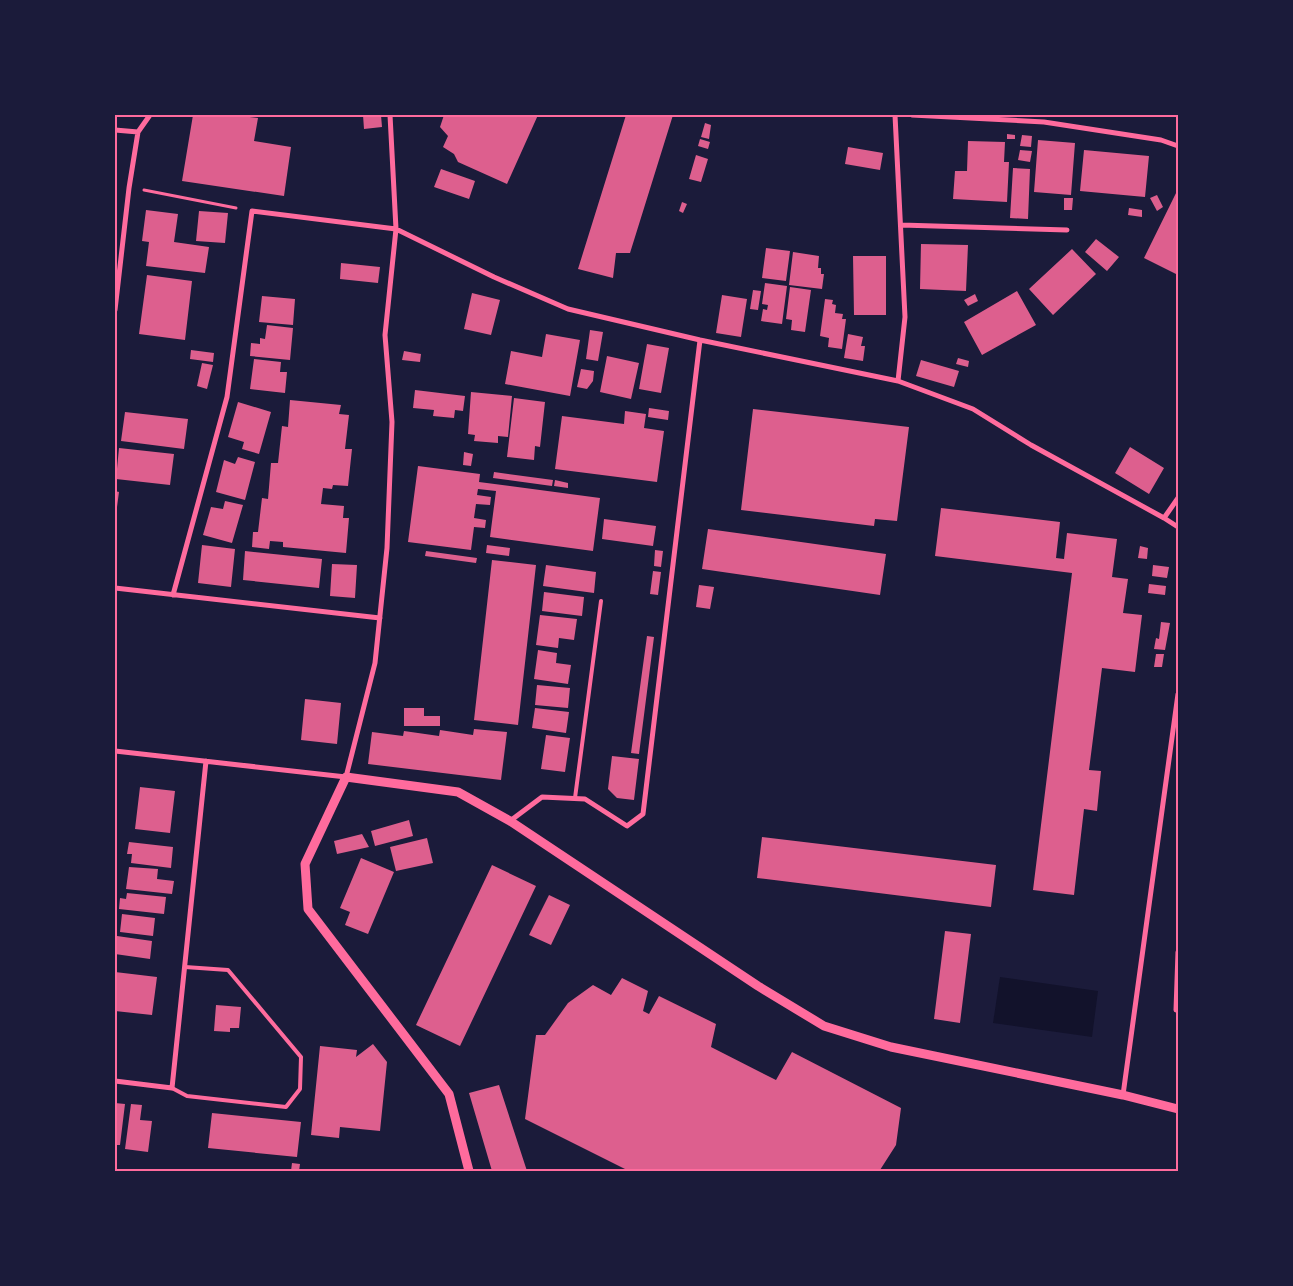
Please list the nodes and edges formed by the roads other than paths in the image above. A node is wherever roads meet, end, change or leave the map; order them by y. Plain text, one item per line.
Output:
1 (150, 115) edge
2 (390, 115) edge
3 (895, 115) edge
4 (912, 115) edge
5 (115, 130) edge
6 (138, 132) junction
7 (1178, 146) edge
8 (901, 225) junction
9 (396, 229) junction
10 (1067, 230) dead end
11 (115, 310) edge
12 (700, 340) junction
13 (898, 381) junction
14 (1178, 498) edge
15 (1164, 518) junction
16 (1178, 527) edge
17 (115, 588) edge
18 (173, 595) junction
19 (601, 601) dead end
20 (380, 618) junction
21 (1178, 694) edge
22 (115, 751) edge
23 (206, 761) junction
24 (346, 776) junction
25 (575, 798) junction
26 (510, 821) junction
27 (1178, 952) edge
28 (185, 966) junction
29 (1176, 1010) dead end
30 (115, 1081) edge
31 (172, 1088) junction
32 (1123, 1095) junction
33 (1178, 1109) edge
34 (469, 1171) edge

1 - 6 street
2 - 9 street
3 - 8 street
4 - 7 street
5 - 6 street
6 - 11 street
8 - 10 street
8 - 13 street
9 - 12 street
9 - 18 street
9 - 20 street
12 - 13 street
12 - 25 street
13 - 15 street
14 - 15 street
15 - 16 street
17 - 18 street
18 - 20 street
19 - 25 lane
20 - 24 street
21 - 32 street
22 - 23 street
23 - 24 street
23 - 28 street
24 - 26 street
24 - 34 street
25 - 26 street
26 - 32 street
27 - 29 street
28 - 31 street
28 - 31 lane
30 - 31 street
32 - 33 street

